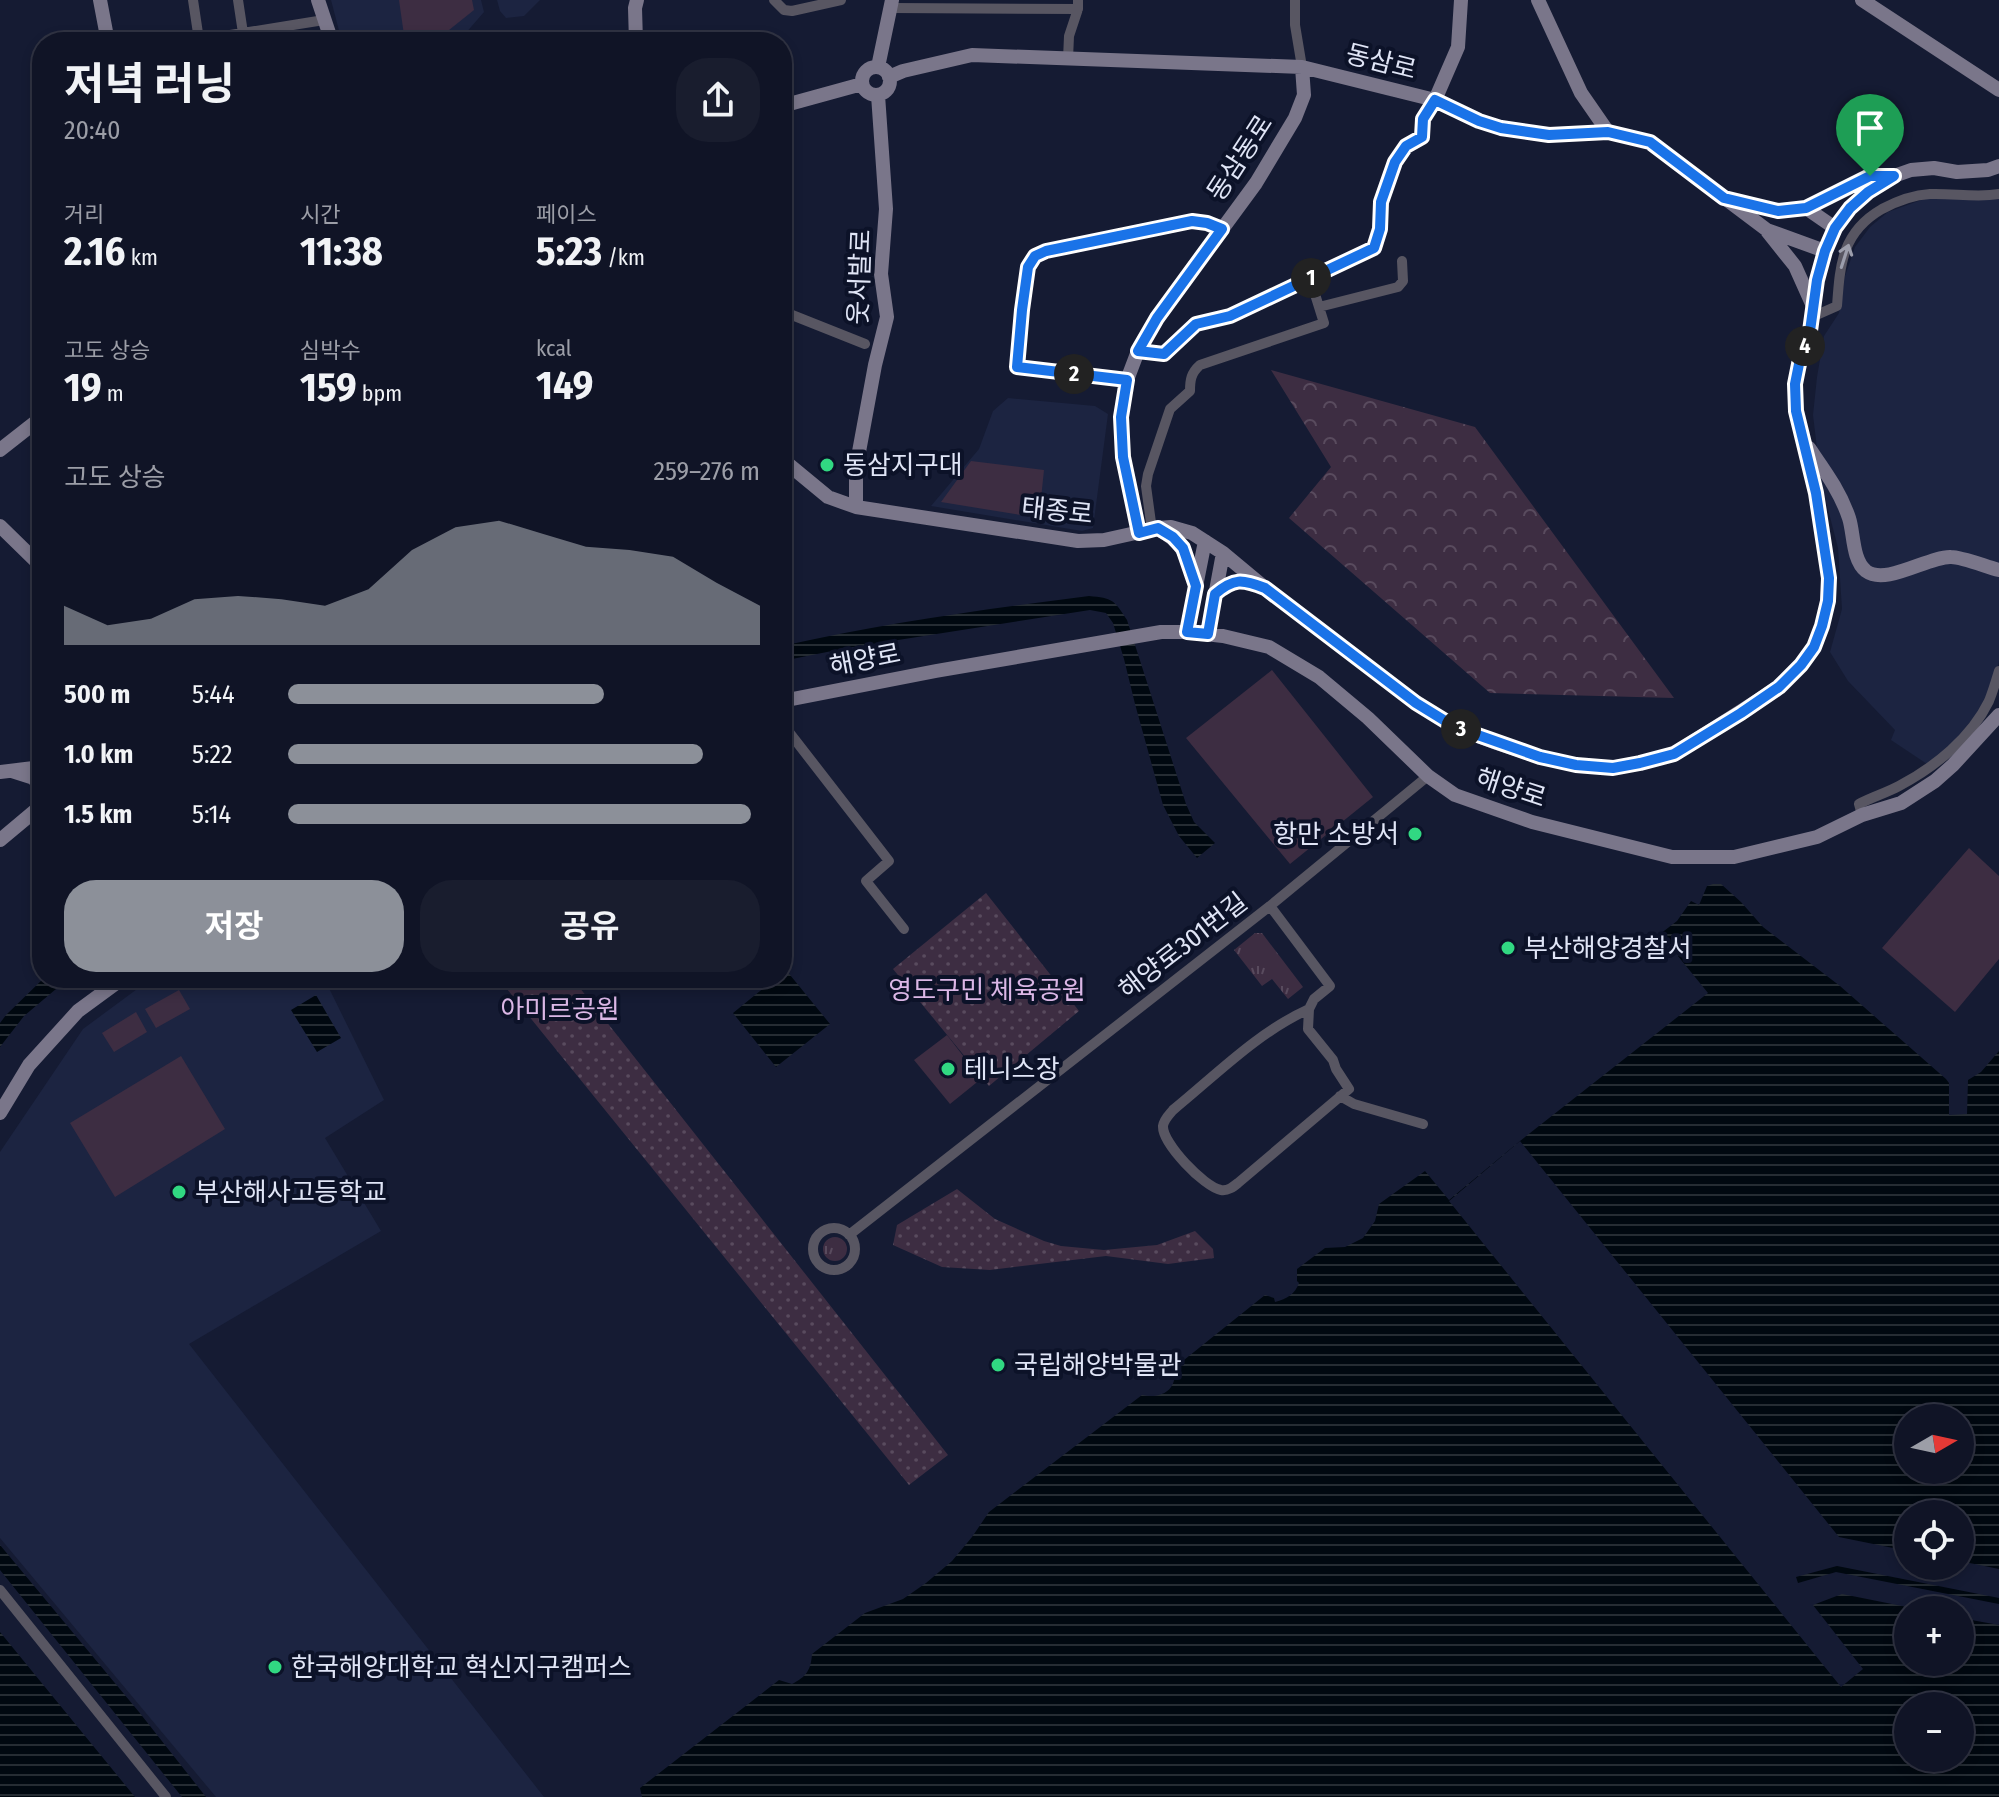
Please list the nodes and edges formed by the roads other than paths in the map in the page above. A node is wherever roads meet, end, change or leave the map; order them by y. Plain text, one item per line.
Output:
1 (100, 0) edge
2 (193, 0) edge
3 (238, 0) edge
4 (318, 0) edge
5 (637, 0) edge
6 (774, 0) edge
7 (841, 0) edge
8 (1295, 0) edge
9 (1461, 0) edge
10 (1538, 0) edge
11 (1862, 0) edge
12 (892, 4) edge
13 (1078, 4) edge
14 (324, 20) junction
15 (106, 32) edge
16 (198, 32) edge
17 (243, 32) edge
18 (249, 32) edge
19 (328, 32) edge
20 (636, 32) edge
21 (1068, 59) junction
22 (888, 67) junction
23 (1302, 67) junction
24 (862, 84) junction
25 (1999, 90) edge
26 (878, 95) junction
27 (1435, 100) junction
28 (792, 103) edge
29 (1608, 132) junction
30 (1999, 166) edge
31 (1894, 176) junction
32 (1999, 194) edge
33 (1724, 198) junction
34 (1806, 208) junction
35 (1835, 228) junction
36 (1222, 229) junction
37 (1767, 230) junction
38 (1825, 251) junction
39 (1402, 261) dead end
40 (1314, 291) dead end
41 (1319, 307) junction
42 (1813, 312) junction
43 (792, 315) edge
44 (865, 344) dead end
45 (1138, 351) junction
46 (1127, 380) junction
47 (32, 425) edge
48 (1803, 439) junction
49 (0, 450) edge
50 (792, 467) edge
51 (1837, 489) junction
52 (1816, 493) junction
53 (856, 507) junction
54 (0, 526) edge
55 (1150, 530) junction
56 (1205, 541) junction
57 (1223, 553) junction
58 (32, 559) edge
59 (1999, 570) edge
60 (1196, 586) junction
61 (1265, 588) junction
62 (1215, 594) junction
63 (1187, 632) junction
64 (1208, 634) junction
65 (1999, 671) edge
66 (792, 699) edge
67 (1999, 715) edge
68 (792, 736) edge
69 (32, 768) edge
70 (6, 771) edge
71 (1428, 776) junction
72 (32, 778) edge
73 (32, 813) edge
74 (1862, 815) junction
75 (0, 840) edge
76 (1270, 906) junction
77 (904, 929) dead end
78 (109, 988) edge
79 (1309, 1009) junction
80 (1286, 1020) junction
81 (1308, 1029) junction
82 (1340, 1096) junction
83 (0, 1113) edge
84 (1423, 1124) dead end
85 (849, 1235) junction
86 (0, 1590) edge
87 (166, 1797) edge

1 - 15 main road
2 - 16 street
3 - 17 street
4 - 14 main road
5 - 20 main road
6 - 7 street
8 - 23 street
9 - 27 main road
10 - 29 main road
11 - 25 main road
12 - 13 street
12 - 22 main road
13 - 21 street
14 - 18 street
14 - 19 main road
21 - 22 main road, 동삼로
21 - 23 main road, 동삼로
22 - 24 main road
22 - 26 main road
23 - 27 main road, 동삼로
23 - 36 main road, 동삼동로
24 - 26 main road
24 - 28 main road
26 - 53 main road, 웃서발로
27 - 29 main road, 동삼로
27 - 45 main road
29 - 33 main road, 동삼로
30 - 31 main road, 태종로
31 - 34 main road
31 - 35 main road, 태종로
42 -> 32 street
33 - 34 main road
33 - 37 main road, 동삼로
34 - 35 main road
35 - 38 main road, 태종로
36 - 45 main road, 동삼동로
36 - 46 street
37 - 38 main road, 동삼로
37 - 42 main road
38 - 42 main road, 태종로
39 - 41 street
40 - 41 street
41 - 55 street
42 - 48 main road, 태종로
43 - 44 street
45 - 46 main road, 동삼동로
46 - 55 main road, 동삼동로
47 - 49 main road
48 - 51 main road
48 - 52 main road, 태종로
50 - 53 main road, 태종로
51 - 52 main road
51 - 59 main road
52 - 61 main road, 태종로
53 - 55 main road, 태종로
54 - 58 main road
55 - 56 main road, 태종로
55 - 60 main road
56 - 57 main road, 태종로
56 - 60 main road
57 - 61 main road, 태종로
57 - 62 main road
60 - 63 main road
61 - 62 main road
62 - 64 main road
63 - 64 main road, 해양로
63 - 66 main road, 해양로
64 - 71 main road, 해양로
65 - 74 street
67 - 74 main road, 해양로
68 - 77 street
69 - 70 main road
70 - 72 main road
71 - 74 main road, 해양로
71 - 76 street, 해양로301번길
73 - 75 main road
76 - 79 street
76 - 85 street, 해양로301번길
78 - 83 main road
79 - 80 street
79 - 81 street
80 - 81 street
80 - 82 street
81 - 82 street
82 - 84 street
85 - 85 street
86 - 87 street

